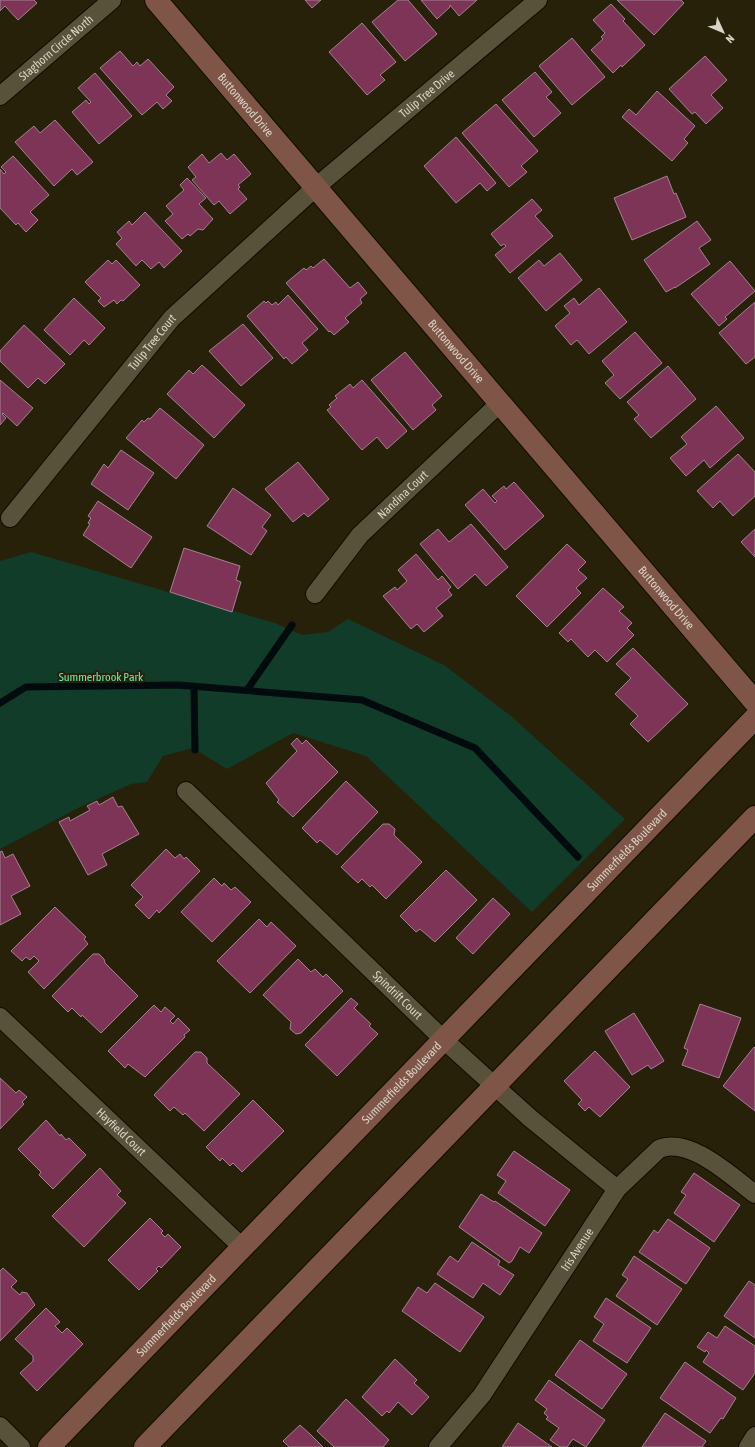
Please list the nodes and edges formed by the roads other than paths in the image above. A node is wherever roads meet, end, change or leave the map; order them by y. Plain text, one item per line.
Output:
1 (112, 0) edge
2 (156, 0) edge
3 (538, 0) edge
4 (0, 96) edge
5 (316, 187) junction
6 (500, 403) junction
7 (10, 518) dead end
8 (316, 594) dead end
9 (755, 702) edge
10 (755, 718) edge
11 (186, 791) dead end
12 (755, 817) edge
13 (0, 1017) edge
14 (444, 1040) junction
15 (495, 1085) junction
16 (617, 1188) junction
17 (755, 1194) edge
18 (242, 1247) junction
19 (0, 1426) edge
20 (755, 1436) edge
21 (21, 1447) edge
22 (49, 1447) edge
23 (145, 1447) edge
24 (438, 1447) edge
25 (748, 1447) edge

1 - 4 street, Staghorn Circle North
2 - 5 street, Buttonwood Drive
3 - 5 street, Tulip Tree Drive
5 - 6 street, Buttonwood Drive
5 - 7 street, Tulip Tree Court
6 - 8 street, Nandina Court
6 - 9 street, Buttonwood Drive
10 - 14 street, Summerfields Boulevard
11 - 14 street, Spindrift Court
12 - 15 street
13 - 18 street, Hayfield Court
14 - 15 street, Spindrift Court
14 - 18 street, Summerfields Boulevard
15 - 16 street, Spindrift Court
15 - 23 street
16 - 17 street, Iris Avenue
16 - 24 street, Iris Avenue
18 - 22 street, Summerfields Boulevard
19 - 21 street
20 - 25 street

